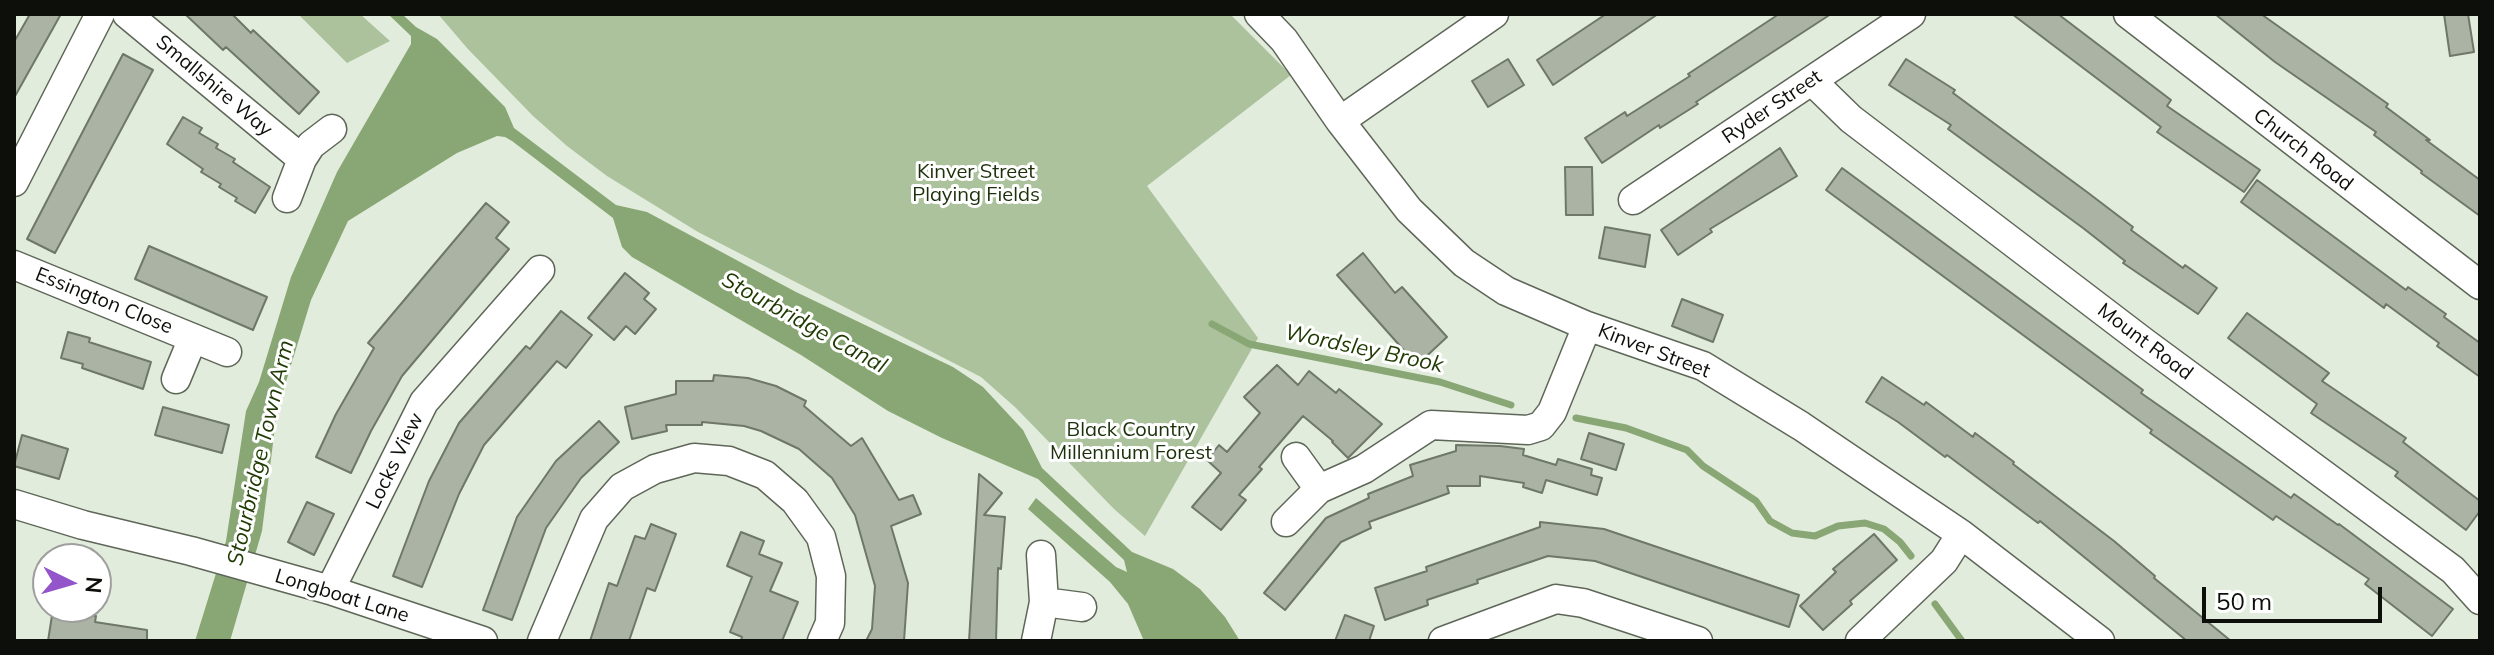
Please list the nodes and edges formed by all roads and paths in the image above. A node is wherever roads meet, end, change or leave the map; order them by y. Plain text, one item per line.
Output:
1 (100, 14) edge
2 (127, 14) edge
3 (1259, 14) edge
4 (1494, 14) edge
5 (1911, 14) edge
6 (2128, 14) edge
7 (1812, 81) junction
8 (1340, 121) junction
9 (332, 129) dead end
10 (302, 159) junction
11 (14, 182) edge
12 (287, 198) dead end
13 (1633, 200) dead end
14 (14, 265) edge
15 (540, 270) dead end
16 (2480, 285) edge
17 (1587, 326) junction
18 (193, 338) junction
19 (227, 352) dead end
20 (176, 379) dead end
21 (1296, 457) dead end
22 (1319, 489) junction
23 (14, 504) edge
24 (1286, 522) dead end
25 (1961, 534) junction
26 (1041, 555) dead end
27 (330, 590) junction
28 (2480, 600) edge
29 (1044, 602) junction
30 (1082, 607) dead end
31 (483, 641) edge
32 (542, 641) edge
33 (822, 641) edge
34 (1036, 641) edge
35 (1443, 641) edge
36 (1698, 641) edge
37 (1860, 641) edge
38 (2100, 641) edge

1 - 11 street
2 - 10 street, Smallshire Way
3 - 8 street, Kinver Street
4 - 8 street
5 - 7 street, Ryder Street
6 - 16 street, Church Road
7 - 13 street, Ryder Street
7 - 28 street, Mount Road
8 - 17 street, Kinver Street
9 - 10 street
10 - 12 street
14 - 18 street, Essington Close
15 - 27 street, Locks View
17 - 22 street
17 - 25 street, Kinver Street
18 - 19 street, Essington Close
18 - 20 street, Essington Close
21 - 22 street
22 - 24 street
23 - 27 street, Longboat Lane
25 - 37 street
25 - 38 street, Kinver Street
26 - 29 street
27 - 31 street, Longboat Lane
29 - 30 street
29 - 34 street
32 - 33 street
35 - 36 street

